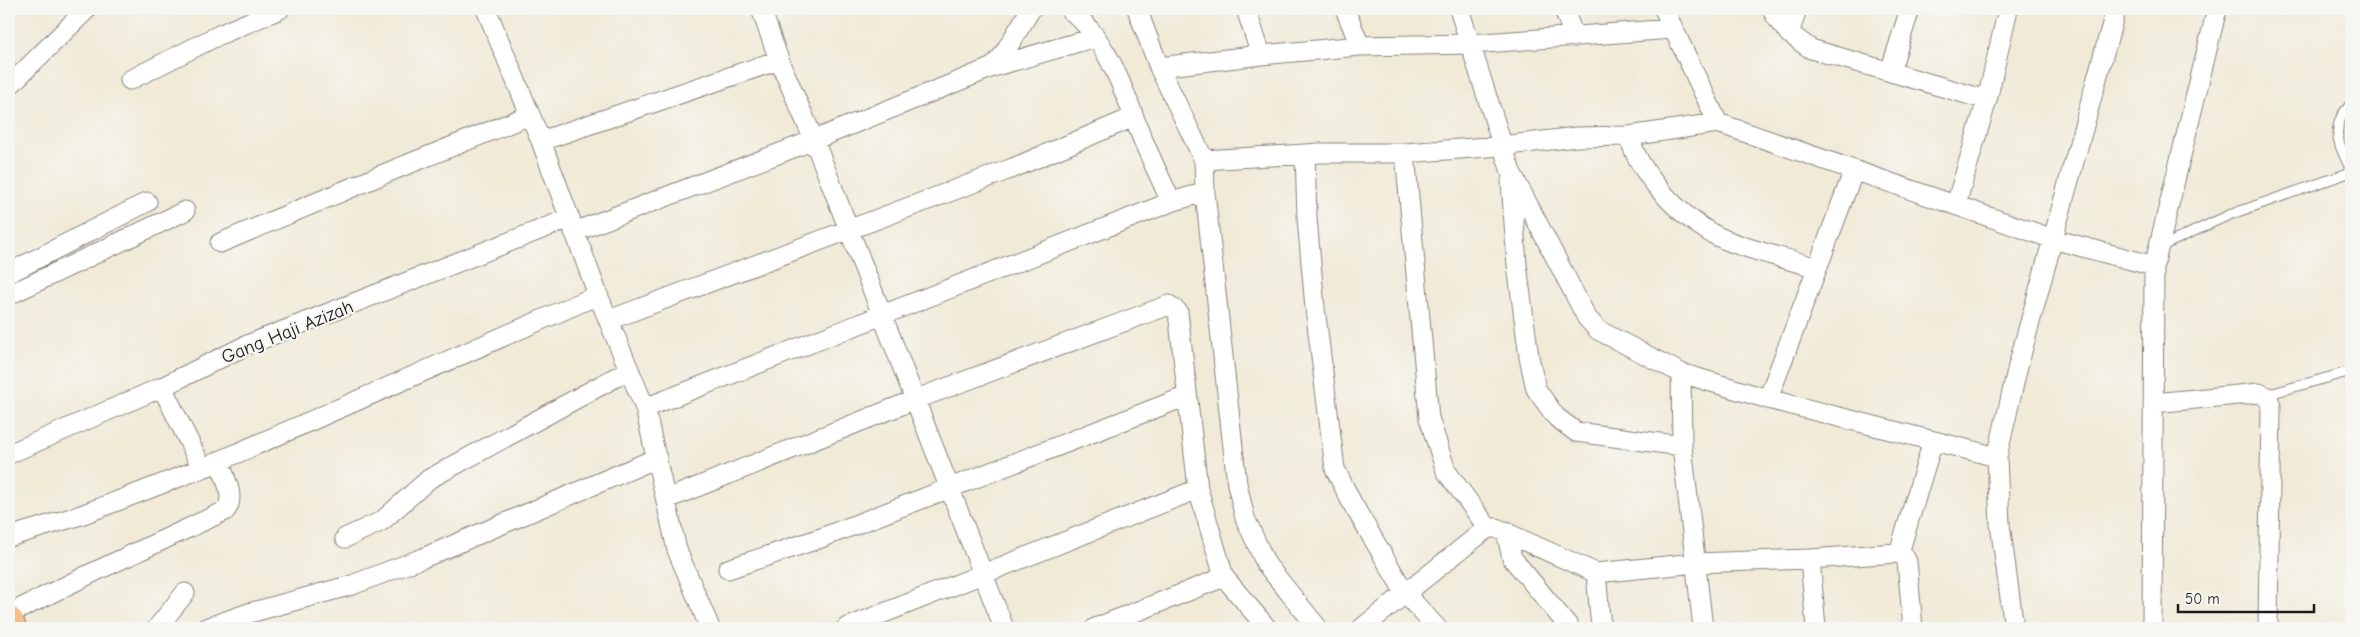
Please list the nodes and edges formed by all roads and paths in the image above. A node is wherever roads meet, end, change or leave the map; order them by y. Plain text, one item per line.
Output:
1 (87, 9) edge
2 (280, 9) edge
3 (486, 9) edge
4 (761, 9) edge
5 (1031, 9) edge
6 (1069, 9) edge
7 (1137, 9) edge
8 (1246, 9) edge
9 (1345, 9) edge
10 (1459, 9) edge
11 (1564, 9) edge
12 (1664, 9) edge
13 (1772, 9) edge
14 (1797, 9) edge
15 (1910, 9) edge
16 (2008, 9) edge
17 (2116, 9) edge
18 (2217, 9) edge
19 (1672, 29) junction
20 (1789, 34) junction
21 (1096, 37) junction
22 (1574, 37) junction
23 (1471, 44) junction
24 (1360, 46) junction
25 (1261, 55) junction
26 (779, 60) junction
27 (993, 67) junction
28 (1159, 67) junction
29 (1890, 72) junction
30 (130, 80) dead end
31 (9, 86) edge
32 (1987, 100) junction
33 (2351, 104) edge
34 (530, 115) junction
35 (1134, 117) junction
36 (1718, 123) junction
37 (1629, 136) junction
38 (814, 140) junction
39 (541, 141) junction
40 (1502, 146) junction
41 (1405, 153) junction
42 (1305, 154) junction
43 (1204, 160) junction
44 (1854, 170) junction
45 (2351, 171) edge
46 (1511, 172) junction
47 (1201, 193) junction
48 (1174, 201) junction
49 (147, 202) dead end
50 (1956, 204) junction
51 (186, 211) dead end
52 (572, 225) junction
53 (849, 229) junction
54 (2053, 239) junction
55 (220, 243) dead end
56 (2155, 257) junction
57 (1817, 268) junction
58 (9, 273) edge
59 (9, 295) edge
60 (598, 295) junction
61 (882, 315) junction
62 (609, 320) junction
63 (629, 370) junction
64 (2351, 371) edge
65 (1681, 373) junction
66 (162, 387) junction
67 (2266, 395) junction
68 (1187, 396) junction
69 (1768, 399) junction
70 (914, 400) junction
71 (2153, 403) junction
72 (645, 408) junction
73 (1934, 441) junction
74 (1682, 446) junction
75 (9, 454) edge
76 (1998, 457) junction
77 (657, 458) junction
78 (210, 465) junction
79 (950, 488) junction
80 (1198, 489) junction
81 (666, 499) junction
82 (1497, 530) junction
83 (9, 536) edge
84 (345, 538) dead end
85 (1899, 554) junction
86 (1810, 559) junction
87 (1696, 563) junction
88 (728, 569) dead end
89 (1596, 573) junction
90 (983, 574) junction
91 (1224, 577) junction
92 (185, 593) dead end
93 (1405, 594) junction
94 (9, 614) edge
95 (9, 621) edge
96 (12, 628) edge
97 (157, 628) edge
98 (206, 628) edge
99 (710, 628) edge
100 (846, 628) edge
101 (1004, 628) edge
102 (1095, 628) edge
103 (1267, 628) edge
104 (1318, 628) edge
105 (1362, 628) edge
106 (1436, 628) edge
107 (1570, 628) edge
108 (1601, 628) edge
109 (1703, 628) edge
110 (1816, 628) edge
111 (1913, 628) edge
112 (2014, 628) edge
113 (2152, 628) edge
114 (2268, 628) edge

1 - 31 street
2 - 30 street
3 - 34 street
4 - 26 street
5 - 27 street
6 - 21 street
7 - 28 street
8 - 25 street
9 - 24 street
10 - 23 street
11 - 22 street
12 - 19 street
13 - 20 street
14 - 20 street
15 - 29 street
16 - 32 street
17 - 54 street
18 - 56 street
19 - 22 street
19 - 36 street
20 - 29 street
21 - 27 street, Gang Haji Azizah
21 - 35 street
22 - 23 street
23 - 24 street
23 - 40 street
24 - 25 street
25 - 28 street
26 - 38 street
26 - 39 street
27 - 38 street, Gang Haji Azizah
28 - 43 street
29 - 32 street
32 - 50 street
33 - 45 lane
34 - 39 street
34 - 55 street
35 - 48 street
35 - 53 street
36 - 37 street
36 - 44 street
37 - 40 street
37 - 57 street
38 - 52 street, Gang Haji Azizah
38 - 53 street
39 - 52 street
40 - 41 street
40 - 46 street
41 - 42 street
41 - 82 street
42 - 43 street
42 - 93 street
43 - 47 street
44 - 50 street
44 - 57 street
45 - 56 lane
46 - 65 street
46 - 74 street
47 - 48 street
47 - 104 street
48 - 61 street
49 - 58 street
50 - 54 street
51 - 59 street
52 - 60 street
52 - 66 street, Gang Haji Azizah
53 - 61 street
53 - 62 street
54 - 56 street
54 - 76 street
56 - 71 street
57 - 69 street
60 - 62 street
60 - 78 street
61 - 70 street
61 - 72 street
62 - 63 street
63 - 72 street
63 - 84 street
64 - 67 lane
65 - 69 street
65 - 74 street
66 - 75 street, Gang Haji Azizah
66 - 78 street
67 - 71 street
67 - 114 street
68 - 70 street
68 - 79 street
68 - 80 street
69 - 73 street
70 - 79 street
70 - 81 street
71 - 113 street
72 - 77 street
73 - 76 street
73 - 85 street
74 - 87 street
76 - 112 street
77 - 81 street
77 - 98 street
78 - 83 street
78 - 94 street
79 - 88 street
79 - 90 street
80 - 90 street
80 - 91 street
81 - 99 street
82 - 89 street
82 - 93 street
82 - 107 street
85 - 86 street
85 - 111 street
86 - 87 street
86 - 110 street
87 - 89 street
87 - 109 street
89 - 108 street
90 - 100 street
90 - 101 street
91 - 102 street
91 - 103 street
92 - 97 street
93 - 105 street
93 - 106 street
95 - 96 highway

